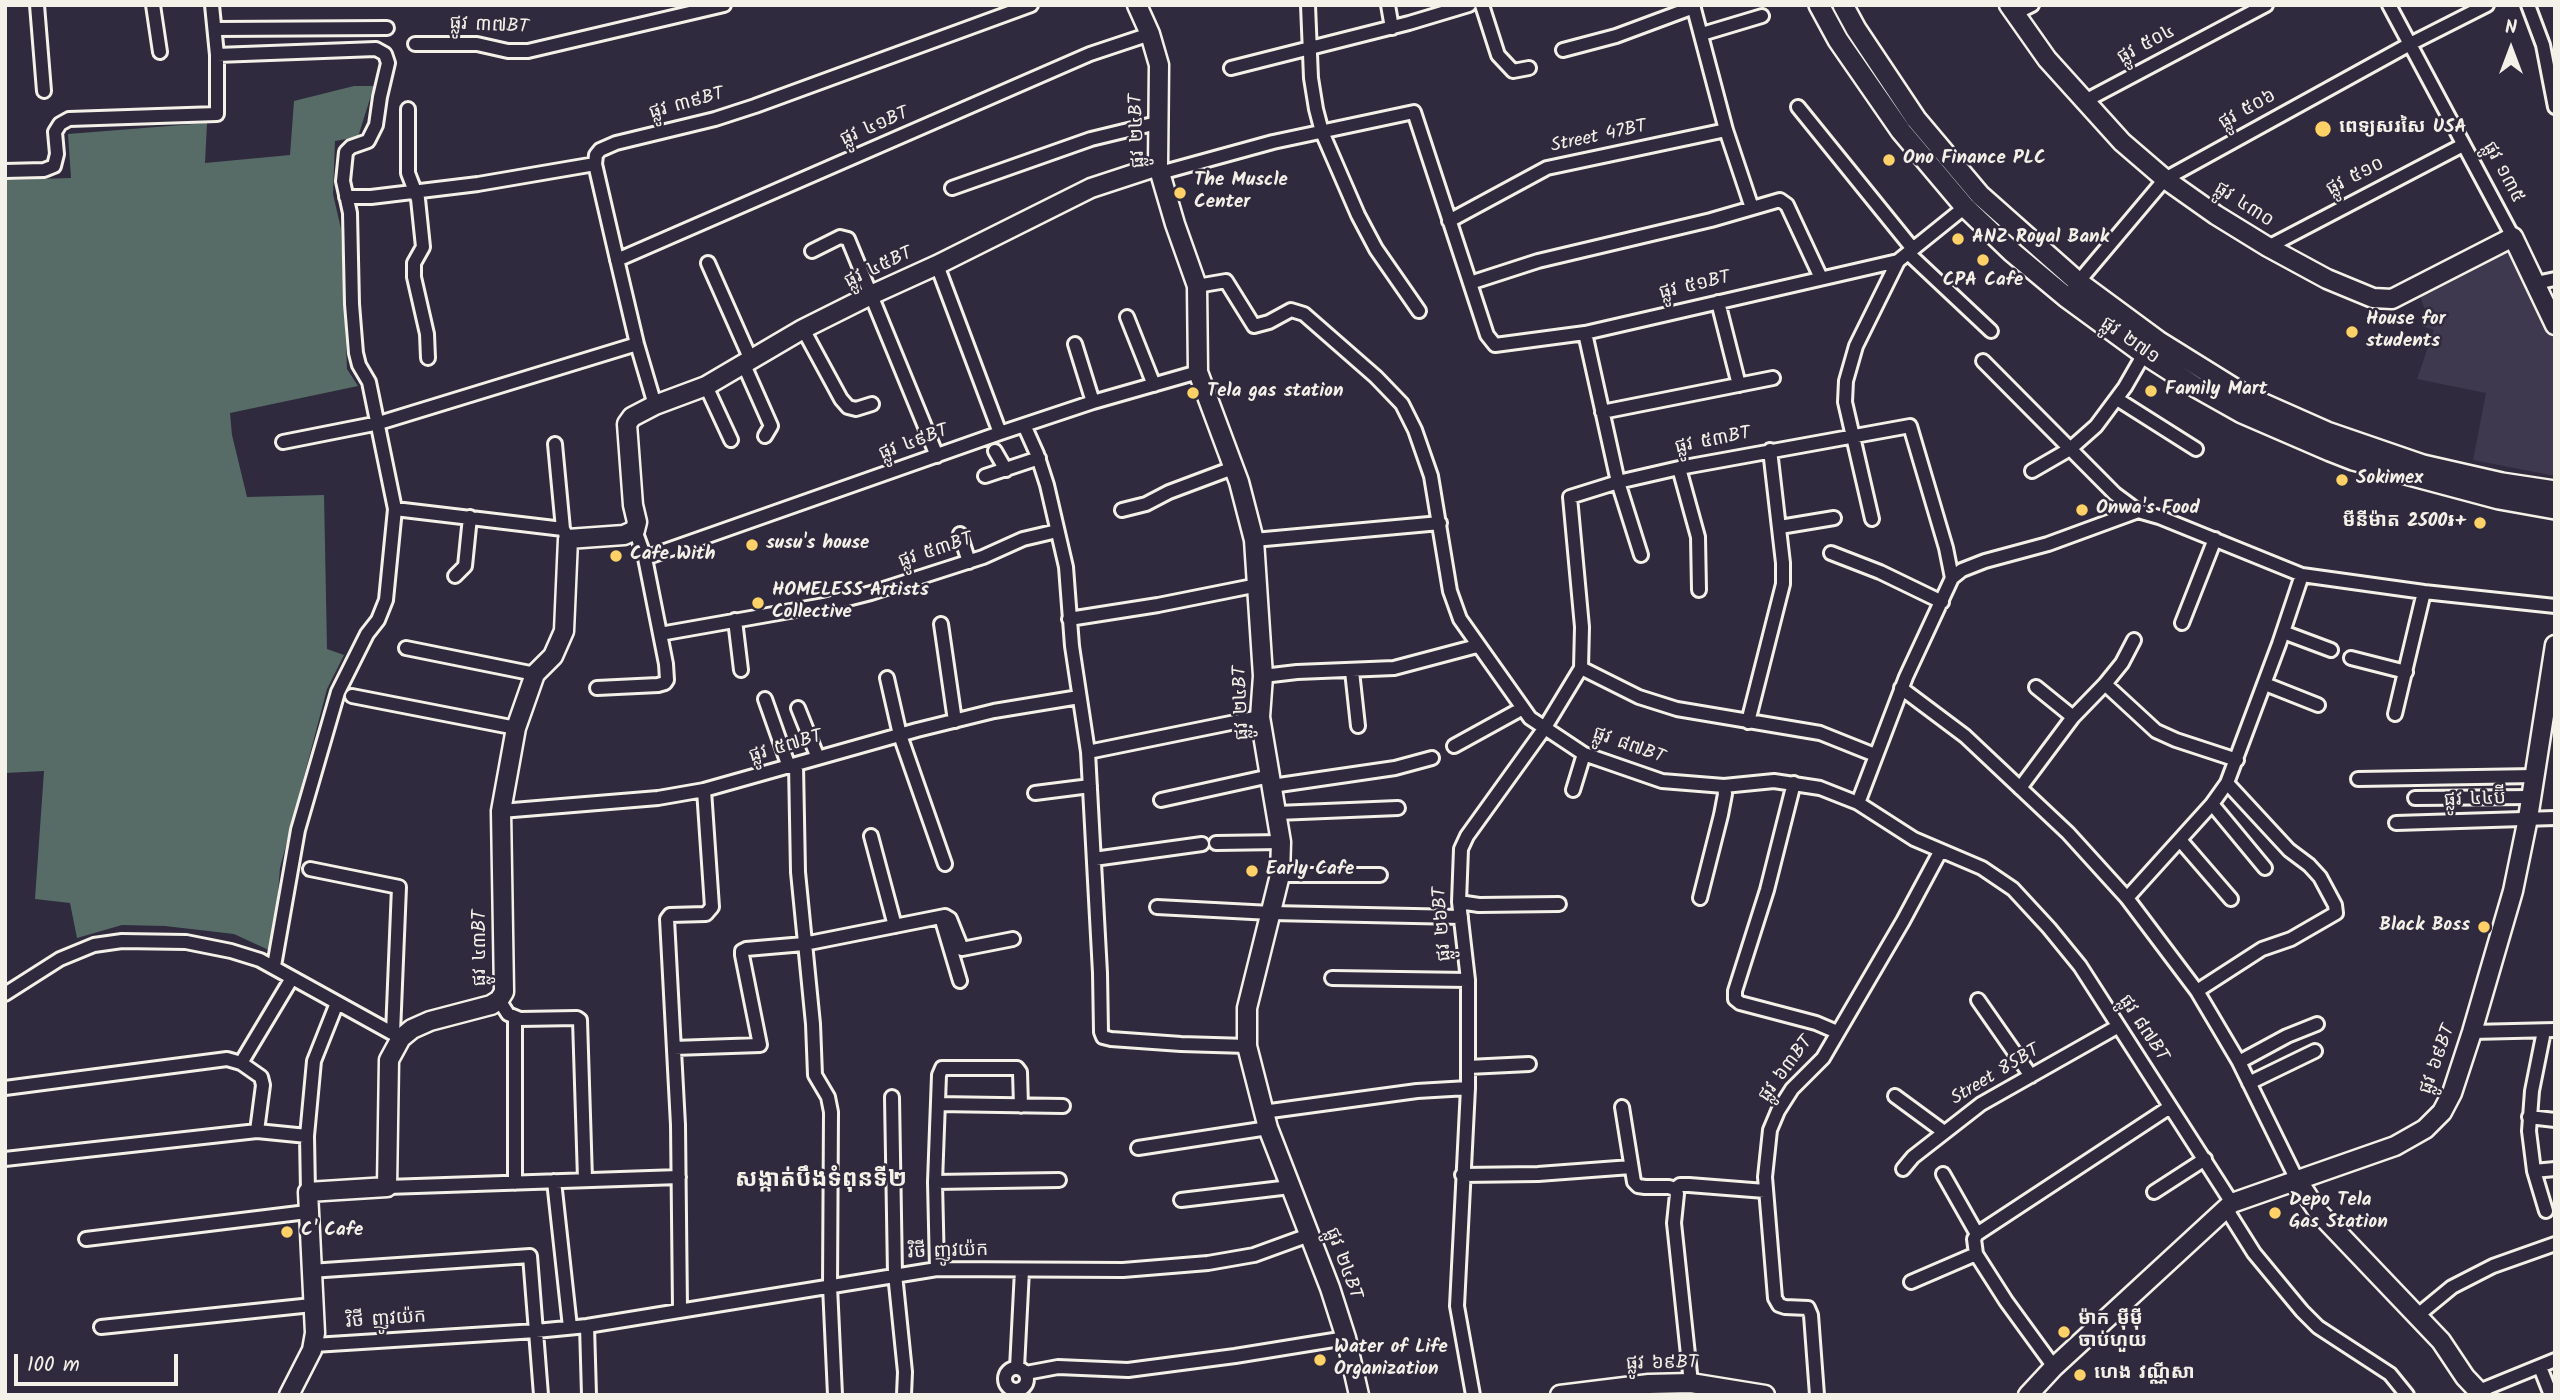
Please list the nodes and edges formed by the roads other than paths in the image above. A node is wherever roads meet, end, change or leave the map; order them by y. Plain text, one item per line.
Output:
1 (37, 5) edge
2 (153, 5) edge
3 (212, 5) edge
4 (724, 5) edge
5 (1031, 5) edge
6 (1137, 5) edge
7 (1308, 5) edge
8 (1388, 5) edge
9 (1469, 5) edge
10 (1482, 5) edge
11 (1819, 5) edge
12 (1843, 5) edge
13 (2032, 5) edge
14 (2266, 5) edge
15 (2389, 5) edge
16 (2487, 5) edge
17 (2528, 5) edge
18 (1694, 6) edge
19 (2011, 10) edge
20 (1762, 16) dead end
21 (1392, 28) junction
22 (216, 29) junction
23 (387, 29) dead end
24 (1150, 34) junction
25 (1702, 34) junction
26 (415, 44) dead end
27 (2410, 44) junction
28 (1311, 49) junction
29 (1563, 50) dead end
30 (160, 52) dead end
31 (216, 55) junction
32 (1231, 68) dead end
33 (1528, 68) dead end
34 (44, 91) dead end
35 (2083, 102) junction
36 (1798, 107) dead end
37 (2555, 107) edge
38 (408, 109) dead end
39 (1157, 123) junction
40 (1726, 130) junction
41 (1322, 132) junction
42 (2463, 145) junction
43 (595, 164) junction
44 (1159, 170) junction
45 (5, 171) edge
46 (2165, 179) junction
47 (952, 188) dead end
48 (416, 190) junction
49 (346, 197) junction
50 (1965, 207) junction
51 (1752, 208) junction
52 (1449, 221) junction
53 (2513, 237) junction
54 (2268, 247) junction
55 (812, 251) dead end
56 (1906, 255) junction
57 (617, 260) junction
58 (708, 262) dead end
59 (937, 265) junction
60 (1821, 278) junction
61 (2555, 279) edge
62 (1470, 283) junction
63 (2536, 283) junction
64 (1198, 286) junction
65 (2072, 290) junction
66 (871, 295) junction
67 (1718, 302) junction
68 (1419, 311) dead end
69 (1127, 317) dead end
70 (2555, 325) edge
71 (803, 329) junction
72 (1991, 331) dead end
73 (1586, 332) junction
74 (637, 344) junction
75 (1075, 344) dead end
76 (2144, 354) junction
77 (428, 358) dead end
78 (1983, 361) dead end
79 (747, 363) junction
80 (1198, 372) junction
81 (1773, 378) dead end
82 (1154, 385) junction
83 (1739, 385) junction
84 (706, 386) junction
85 (2117, 399) junction
86 (1093, 402) junction
87 (872, 404) dead end
88 (655, 405) junction
89 (1602, 412) junction
90 (379, 423) junction
91 (1024, 425) junction
92 (1000, 433) junction
93 (765, 436) dead end
94 (1854, 436) junction
95 (731, 440) dead end
96 (283, 442) dead end
97 (555, 444) dead end
98 (2070, 449) junction
99 (2196, 449) dead end
100 (1770, 450) junction
101 (995, 452) dead end
102 (937, 456) junction
103 (1039, 458) junction
104 (1233, 468) junction
105 (1679, 468) junction
106 (1006, 470) junction
107 (2032, 471) dead end
108 (985, 476) dead end
109 (1618, 482) junction
110 (2555, 491) edge
111 (1581, 492) joint
112 (395, 509) junction
113 (2555, 509) edge
114 (1122, 510) dead end
115 (2138, 511) junction
116 (470, 517) junction
117 (1834, 518) dead end
118 (1872, 519) dead end
119 (1440, 523) junction
120 (1780, 527) junction
121 (635, 530) junction
122 (1057, 531) junction
123 (565, 533) junction
124 (960, 534) dead end
125 (2215, 539) junction
126 (1254, 540) junction
127 (1831, 553) dead end
128 (1641, 555) dead end
129 (645, 558) junction
130 (969, 562) junction
131 (2302, 575) junction
132 (455, 576) dead end
133 (1952, 578) junction
134 (1258, 585) junction
135 (1699, 590) dead end
136 (2424, 592) junction
137 (1942, 602) junction
138 (2555, 606) edge
139 (1069, 619) junction
140 (735, 620) junction
141 (2182, 623) dead end
142 (941, 624) dead end
143 (2283, 632) junction
144 (660, 634) junction
145 (2134, 640) dead end
146 (2555, 645) edge
147 (1477, 646) junction
148 (405, 648) dead end
149 (2331, 650) dead end
150 (2351, 658) dead end
151 (1581, 668) junction
152 (741, 670) dead end
153 (1352, 671) junction
154 (2406, 672) junction
155 (536, 674) junction
156 (1263, 676) junction
157 (887, 678) dead end
158 (2105, 684) junction
159 (2264, 684) junction
160 (2036, 687) dead end
161 (597, 688) dead end
162 (1902, 688) junction
163 (352, 696) dead end
164 (1079, 697) junction
165 (765, 699) dead end
166 (2318, 705) dead end
167 (798, 708) dead end
168 (1523, 708) junction
169 (2395, 714) dead end
170 (1261, 717) junction
171 (2073, 718) junction
172 (955, 721) junction
173 (1748, 722) junction
174 (1358, 726) dead end
175 (516, 728) junction
176 (1544, 729) junction
177 (900, 735) junction
178 (1454, 746) dead end
179 (1088, 751) junction
180 (1584, 754) junction
181 (1875, 755) junction
182 (818, 758) junction
183 (1432, 758) dead end
184 (2236, 760) junction
185 (792, 766) junction
186 (2535, 776) junction
187 (2358, 779) dead end
188 (1271, 781) junction
189 (1794, 783) junction
190 (2227, 783) junction
191 (1090, 786) junction
192 (1724, 786) junction
193 (2020, 789) junction
194 (704, 790) junction
195 (1573, 790) dead end
196 (1035, 793) dead end
197 (2532, 797) junction
198 (2415, 798) dead end
199 (1161, 800) dead end
200 (1858, 803) junction
201 (2212, 804) junction
202 (1398, 808) dead end
203 (501, 811) junction
204 (1277, 813) junction
205 (2528, 818) junction
206 (2555, 818) edge
207 (2396, 823) dead end
208 (871, 836) dead end
209 (2180, 840) junction
210 (1281, 842) junction
211 (1216, 843) dead end
212 (1202, 844) dead end
213 (1940, 852) junction
214 (1094, 859) junction
215 (945, 864) dead end
216 (2264, 868) dead end
217 (310, 869) dead end
218 (1280, 875) junction
219 (1380, 875) dead end
220 (1700, 898) dead end
221 (2127, 898) junction
222 (2231, 899) dead end
223 (1459, 902) junction
224 (1559, 904) dead end
225 (1157, 906) dead end
226 (1271, 913) junction
227 (941, 917) junction
228 (1461, 918) junction
229 (895, 926) junction
230 (1013, 939) dead end
231 (804, 943) junction
232 (274, 967) junction
233 (292, 978) junction
234 (1332, 978) dead end
235 (960, 981) dead end
236 (1468, 981) junction
237 (2197, 991) junction
238 (5, 994) edge
239 (499, 1000) junction
240 (1978, 1000) dead end
241 (337, 1003) junction
242 (515, 1018) junction
243 (2317, 1024) dead end
244 (2117, 1027) junction
245 (2550, 1030) edge
246 (1837, 1032) junction
247 (2472, 1032) junction
248 (397, 1035) junction
249 (1247, 1045) junction
250 (674, 1048) junction
251 (2315, 1051) dead end
252 (2239, 1062) junction
253 (241, 1063) junction
254 (1529, 1064) dead end
255 (1468, 1067) junction
256 (2031, 1076) junction
257 (2249, 1083) junction
258 (5, 1088) edge
259 (1468, 1088) junction
260 (1895, 1096) dead end
261 (892, 1097) dead end
262 (938, 1104) junction
263 (1021, 1106) junction
264 (1063, 1106) dead end
265 (1622, 1107) dead end
266 (2170, 1107) junction
267 (2529, 1117) junction
268 (1265, 1120) junction
269 (2555, 1120) edge
270 (257, 1131) junction
271 (1944, 1132) junction
272 (307, 1136) junction
273 (1138, 1149) dead end
274 (5, 1159) edge
275 (2205, 1159) junction
276 (1632, 1167) junction
277 (1903, 1169) dead end
278 (2555, 1169) edge
279 (2534, 1171) junction
280 (1943, 1174) dead end
281 (1462, 1175) junction
282 (679, 1177) junction
283 (585, 1180) junction
284 (1059, 1180) dead end
285 (2297, 1180) junction
286 (554, 1181) junction
287 (935, 1182) junction
288 (515, 1183) junction
289 (1290, 1186) junction
290 (387, 1187) junction
291 (1675, 1189) junction
292 (1766, 1191) junction
293 (308, 1192) junction
294 (2154, 1192) dead end
295 (1181, 1200) dead end
296 (2230, 1207) junction
297 (2546, 1211) dead end
298 (307, 1212) junction
299 (1977, 1234) junction
300 (1309, 1235) junction
301 (86, 1239) dead end
302 (2555, 1244) edge
303 (1976, 1254) junction
304 (937, 1269) junction
305 (1022, 1270) junction
306 (310, 1271) junction
307 (895, 1274) junction
308 (1911, 1282) dead end
309 (830, 1286) junction
310 (313, 1305) junction
311 (680, 1309) junction
312 (2418, 1315) junction
313 (587, 1325) junction
314 (101, 1327) dead end
315 (570, 1327) junction
316 (536, 1331) junction
317 (1346, 1338) junction
318 (314, 1345) junction
319 (2555, 1360) edge
320 (2054, 1367) junction
321 (2540, 1367) junction
322 (1690, 1383) junction
323 (2480, 1393) edge
324 (289, 1395) edge
325 (541, 1395) edge
326 (589, 1395) edge
327 (835, 1395) edge
328 (904, 1395) edge
329 (1359, 1395) edge
330 (1473, 1395) edge
331 (1560, 1395) edge
332 (1765, 1395) edge
333 (1817, 1395) edge
334 (2028, 1395) edge
335 (2407, 1395) edge
336 (2551, 1395) edge

1 - 34 street
2 - 30 street
3 - 22 street
4 - 26 street, ផ្លូវ ៣៧BT
5 - 43 street, ផ្លូវ ៣៩BT
6 - 24 street, ផ្លូវ ២៤BT
7 - 28 street
8 - 21 street
9 - 21 street
10 - 33 street
11 - 50 main road, ផ្លូវ ២៧១
12 - 65 main road, ផ្លូវ ២៧១
13 - 19 street
14 - 35 street, ផ្លូវ ៥០៤
15 - 27 street, ផ្លូវ ១៣៥
16 - 27 street, ផ្លូវ ៥០៦
17 - 37 street
18 - 25 street
18 - 29 street
19 - 35 street, ផ្លូវ ៤៣០
20 - 25 street
21 - 28 street
22 - 23 street
22 - 31 street
24 - 39 street, ផ្លូវ ២៤BT
24 - 57 street, ផ្លូវ ៤១BT
25 - 40 street
27 - 42 street, ផ្លូវ ១៣៥
27 - 46 street, ផ្លូវ ៥០៦
28 - 32 street
28 - 41 street
31 - 45 street
31 - 49 street
35 - 46 street, ផ្លូវ ៤៣០
36 - 56 street
38 - 48 street
39 - 44 street, ផ្លូវ ២៤BT
39 - 47 street
40 - 51 street
40 - 52 street, Street 47BT
41 - 44 street
41 - 52 street
41 - 68 street
42 - 53 street, ផ្លូវ ១៣៥
42 - 54 street, ផ្លូវ ៥១០
43 - 48 street
43 - 57 street
44 - 59 street, ផ្លូវ ៤៥BT
44 - 64 street, ផ្លូវ ២៤BT
46 - 54 street, ផ្លូវ ៤៣០
46 - 65 street, ផ្លូវ ៥០៦
48 - 49 street
48 - 77 street
49 - 90 street
50 - 56 street
50 - 65 main road, ផ្លូវ ២៧១
51 - 60 street
51 - 62 street
52 - 62 street
53 - 54 street, ផ្លូវ ៤៣០
53 - 63 street, ផ្លូវ ១៣៥
55 - 66 street
56 - 60 street, ផ្លូវ ៥១BT
56 - 72 street
56 - 94 street
57 - 74 street
58 - 79 street
59 - 66 street, ផ្លូវ ៤៥BT
59 - 92 street
60 - 67 street, ផ្លូវ ៥១BT
61 - 63 street
62 - 73 street, ផ្លូវ ៥១BT
63 - 70 street, ផ្លូវ ១៣៥
64 - 80 street, ផ្លូវ ២៤BT
64 - 119 street, ផ្លូវ ៨៧BT
65 - 76 main road, ផ្លូវ ២៧១
65 - 110 main road, ផ្លូវ ២៧១
66 - 71 street, ផ្លូវ ៤៥BT
66 - 102 street
67 - 73 street, ផ្លូវ ៥១BT
67 - 83 street
69 - 82 street
71 - 79 street, ផ្លូវ ៤៥BT
71 - 87 street
73 - 89 street
74 - 88 street
74 - 90 street
75 - 86 street
76 - 85 street
76 - 113 main road, ផ្លូវ ២៧១
78 - 98 street
79 - 84 street, ផ្លូវ ៤៥BT
79 - 93 street
80 - 82 street, ផ្លូវ ៤៩BT
80 - 104 street, ផ្លូវ ២៤BT
81 - 83 street
82 - 86 street, ផ្លូវ ៤៩BT
83 - 89 street
84 - 88 street, ផ្លូវ ៤៥BT
84 - 95 street
85 - 98 street
85 - 99 street
86 - 91 street, ផ្លូវ ៤៩BT
88 - 121 street, ផ្លូវ ៤៥BT
89 - 109 street
90 - 96 street
90 - 112 street
91 - 92 street, ផ្លូវ ៤៩BT
91 - 103 street
92 - 102 street, ផ្លូវ ៤៩BT
94 - 100 street, ផ្លូវ ៥៣BT
94 - 118 street
94 - 133 street, ផ្លូវ ៥៣BT
97 - 123 street
98 - 107 street
98 - 115 street
100 - 105 street, ផ្លូវ ៥៣BT
100 - 120 street
101 - 106 street
102 - 129 street, ផ្លូវ ៤៩BT
103 - 106 street
103 - 122 street
104 - 114 street
104 - 126 street, ផ្លូវ ២៤BT
105 - 109 street, ផ្លូវ ៥៣BT
105 - 135 street
106 - 108 street
109 - 111 street, ផ្លូវ ៥៣BT
109 - 128 street
111 - 151 street, ផ្លូវ ២៦BT
112 - 116 street
112 - 232 street
115 - 125 street
115 - 133 street
116 - 123 street
116 - 132 street
117 - 120 street
119 - 126 street
119 - 147 street, ផ្លូវ ៨៧BT
120 - 173 street
121 - 123 street
121 - 129 street
122 - 130 street, ផ្លូវ ៥៣BT
122 - 139 street
123 - 155 street, ផ្លូវ ៤៣BT
124 - 130 street
125 - 131 street
125 - 141 street
126 - 134 street, ផ្លូវ ២៤BT
127 - 137 street
129 - 144 street
130 - 140 street, ផ្លូវ ៥៣BT
131 - 136 street
131 - 143 street
133 - 137 street
134 - 139 street
134 - 156 street, ផ្លូវ ២៤BT
136 - 138 street
136 - 154 street
137 - 162 street
139 - 164 street
140 - 144 street, ផ្លូវ ៥៣BT
140 - 152 street
142 - 172 street
143 - 149 street
143 - 159 street
144 - 161 street
145 - 158 street
146 - 186 street, ផ្លូវ ៦៩BT
147 - 153 street
147 - 168 street, ផ្លូវ ៨៧BT
148 - 155 street
150 - 154 street
151 - 173 street
151 - 176 street, ផ្លូវ ២៦BT
153 - 156 street
153 - 174 street
154 - 169 street
155 - 175 street, ផ្លូវ ៤៣BT
156 - 170 street, ផ្លូវ ២៤BT
157 - 177 street
158 - 171 street
158 - 184 street
159 - 166 street
159 - 184 street
160 - 171 street
162 - 181 street
162 - 193 street
163 - 175 street
164 - 172 street, ផ្លូវ ៥៧BT
164 - 179 street
165 - 185 street
167 - 182 street
168 - 176 street, ផ្លូវ ៨៧BT
168 - 178 street
170 - 179 street
170 - 188 street, ផ្លូវ ២៤BT
171 - 193 street
172 - 177 street, ផ្លូវ ៥៧BT
173 - 181 street
175 - 203 street, ផ្លូវ ៤៣BT
176 - 180 street, ផ្លូវ ៨៧BT
176 - 223 street, ផ្លូវ ២៦BT
177 - 182 street, ផ្លូវ ៥៧BT
177 - 215 street
179 - 191 street
180 - 192 street, ផ្លូវ ៨៧BT
180 - 195 street
181 - 200 street
182 - 185 street, ផ្លូវ ៥៧BT
183 - 188 street
184 - 190 street
185 - 194 street, ផ្លូវ ៥៧BT
185 - 231 street
186 - 187 street
186 - 197 street, ផ្លូវ ៦៩BT
188 - 199 street
188 - 204 street, ផ្លូវ ២៤BT
189 - 192 street, ផ្លូវ ៨៧BT
189 - 200 street, ផ្លូវ ៨៧BT
189 - 246 street
190 - 201 street
190 - 237 street
191 - 196 street
191 - 214 street
192 - 220 street
193 - 221 street
194 - 203 street, ផ្លូវ ៥៧BT
194 - 250 street
197 - 198 street
197 - 205 street, ផ្លូវ ៦៩BT
200 - 213 street, ផ្លូវ ៨៧BT
201 - 209 street
201 - 216 street
202 - 204 street
203 - 239 street, ផ្លូវ ៤៣BT
204 - 210 street, ផ្លូវ ២៤BT
205 - 206 street, ផ្លូវ ៤៤ប៊ី
205 - 207 street, ផ្លូវ ៤៤ប៊ី
205 - 247 street, ផ្លូវ ៦៩BT
208 - 229 street
209 - 221 street
209 - 222 street
210 - 211 street
210 - 218 street, ផ្លូវ ២៤BT
212 - 214 street
213 - 244 street, ផ្លូវ ៨៧BT
213 - 246 street, ផ្លូវ ៦៣BT
214 - 249 street
217 - 248 street
218 - 219 street
218 - 226 street, ផ្លូវ ២៤BT
221 - 237 street
223 - 224 street
223 - 228 street, ផ្លូវ ២៦BT
225 - 226 street
226 - 228 street
226 - 249 street, ផ្លូវ ២៤BT
227 - 229 street
227 - 230 street
227 - 235 street
228 - 236 street, ផ្លូវ ២៦BT
229 - 231 street
231 - 250 street
231 - 309 street
232 - 233 street
232 - 238 street
233 - 241 street
233 - 253 street
234 - 236 street
236 - 255 street, ផ្លូវ ២៦BT
237 - 252 street
239 - 242 street
239 - 248 street, ផ្លូវ ៤៣BT
240 - 256 street
241 - 248 street
241 - 272 street
242 - 283 street
242 - 288 street
243 - 252 street
244 - 256 street, Street 85BT
244 - 266 street, ផ្លូវ ៨៧BT
245 - 247 street
245 - 267 street
246 - 292 street, ផ្លូវ ៦៣BT
247 - 285 street, ផ្លូវ ៦៩BT
248 - 290 street
249 - 268 street, ផ្លូវ ២៤BT
250 - 282 street
251 - 257 street
252 - 257 street
253 - 258 street
253 - 270 street
254 - 255 street
255 - 259 street, ផ្លូវ ២៦BT
256 - 271 street, Street 85BT
257 - 285 street
259 - 268 street
259 - 281 street, ផ្លូវ ២៦BT
260 - 271 street
261 - 307 street
262 - 263 street
262 - 263 street
262 - 287 street
263 - 264 street
265 - 276 street
266 - 275 street, ផ្លូវ ៨៧BT
266 - 299 street
267 - 269 street
267 - 279 street
268 - 273 street
268 - 289 street, ផ្លូវ ២៤BT
270 - 272 street
270 - 274 street
271 - 277 street, Street 85BT
272 - 293 street
275 - 294 street
275 - 296 street, ផ្លូវ ៨៧BT
276 - 281 street
276 - 291 street
278 - 279 street
279 - 297 street
280 - 299 street
281 - 330 street, ផ្លូវ ២៦BT
282 - 283 street
282 - 311 street
283 - 286 street
284 - 287 street
285 - 296 street, ផ្លូវ ៦៩BT
285 - 312 street
286 - 288 street
286 - 315 street
287 - 304 street
288 - 290 street
289 - 295 street
289 - 300 street, ផ្លូវ ២៤BT
290 - 293 street
291 - 292 street
291 - 322 street
292 - 333 street, ផ្លូវ ៦៣BT
293 - 298 street
296 - 320 street, ផ្លូវ ៦៩BT
296 - 335 street, ផ្លូវ ៨៧BT
298 - 301 street
298 - 306 street
299 - 303 street
300 - 305 street, វិថី ញូវយ៉ក
300 - 317 street, ផ្លូវ ២៤BT
302 - 312 street
303 - 308 street
303 - 320 street
304 - 305 street, វិថី ញូវយ៉ក
304 - 307 street, វិថី ញូវយ៉ក
305 - 317 street
306 - 310 street
306 - 316 street
307 - 309 street, វិថី ញូវយ៉ក
307 - 328 street
309 - 311 street, វិថី ញូវយ៉ក
309 - 327 street
310 - 314 street
310 - 318 street
311 - 313 street, វិថី ញូវយ៉ក
312 - 323 street
313 - 315 street, វិថី ញូវយ៉ក
313 - 326 street
315 - 316 street, វិថី ញូវយ៉ក
316 - 318 street, វិថី ញូវយ៉ក
316 - 325 street
317 - 329 street, ផ្លូវ ២៤BT
318 - 324 street
319 - 321 street
320 - 334 street, ផ្លូវ ៦៩BT
321 - 323 street
321 - 336 street
322 - 331 street, ផ្លូវ ៦៩BT
322 - 332 street, ផ្លូវ ៦៩BT

